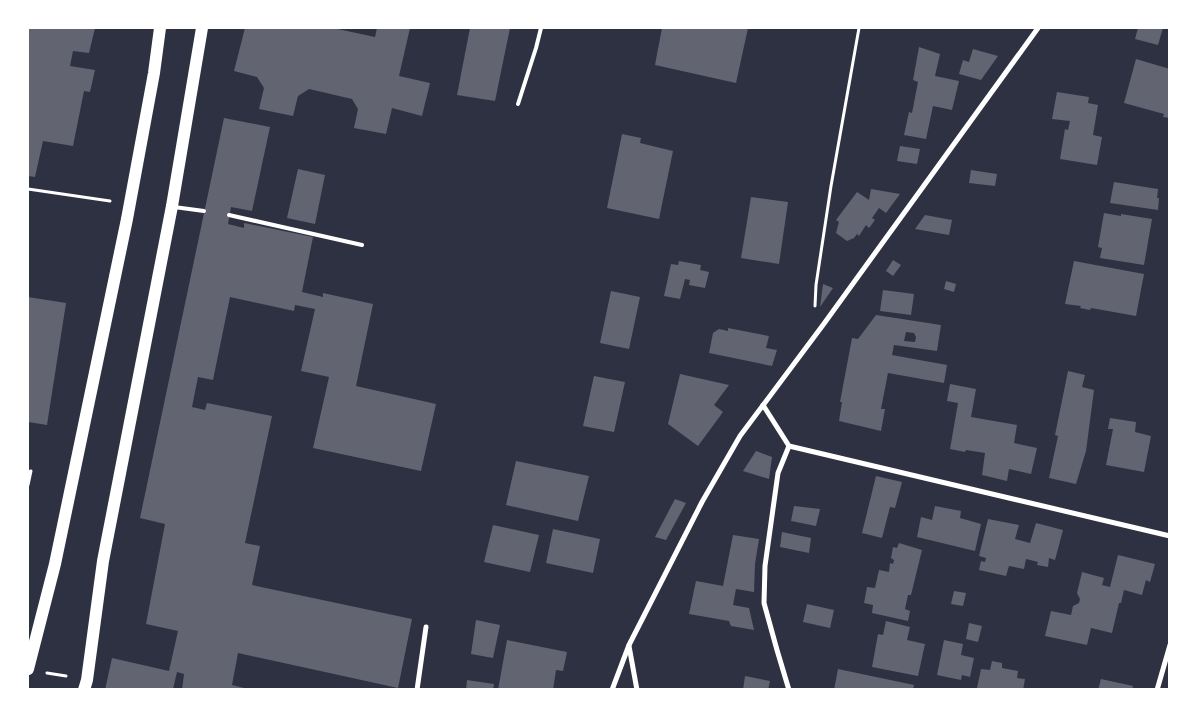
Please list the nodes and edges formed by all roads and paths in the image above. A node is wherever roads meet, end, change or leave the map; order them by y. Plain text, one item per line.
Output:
1 (160, 28) edge
2 (202, 28) edge
3 (541, 28) edge
4 (859, 28) edge
5 (1038, 28) edge
6 (518, 104) dead end
7 (28, 188) edge
8 (130, 205) junction
9 (172, 206) junction
10 (204, 211) dead end
11 (229, 215) dead end
12 (362, 245) dead end
13 (824, 325) junction
14 (764, 405) junction
15 (789, 446) junction
16 (28, 472) edge
17 (28, 485) edge
18 (1170, 536) edge
19 (426, 627) dead end
20 (629, 645) junction
21 (1170, 645) edge
22 (28, 669) edge
23 (42, 673) dead end
24 (66, 676) dead end
25 (84, 690) edge
26 (417, 690) edge
27 (612, 690) edge
28 (636, 690) edge
29 (789, 690) edge
30 (1157, 690) edge

1 - 8 main road
2 - 9 main road
3 - 6 lane
4 - 13 path
5 - 13 street
7 - 8 path
8 - 22 main road
9 - 10 lane
9 - 25 main road
11 - 12 lane
13 - 14 street
14 - 15 street
14 - 20 street
15 - 18 street
15 - 29 street
16 - 17 path
19 - 26 street
20 - 27 street
20 - 28 street
21 - 30 street
23 - 24 path

